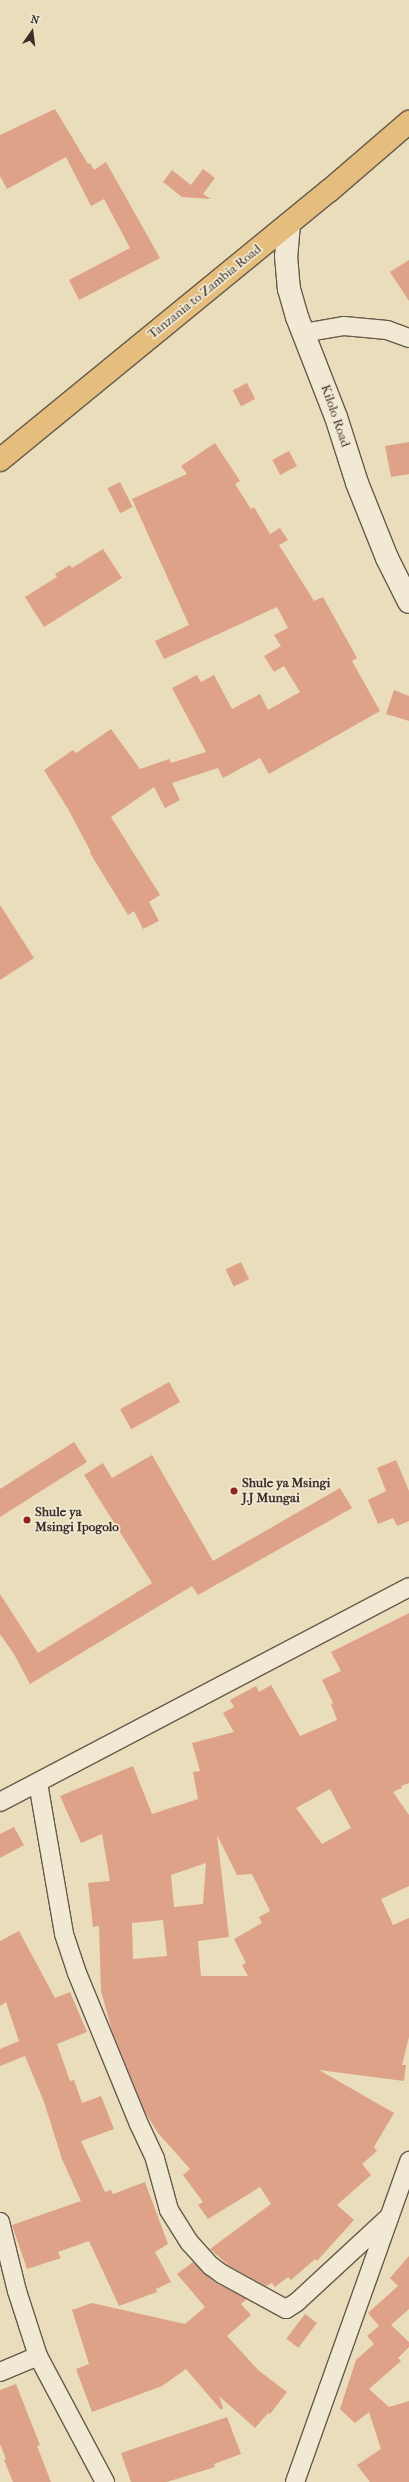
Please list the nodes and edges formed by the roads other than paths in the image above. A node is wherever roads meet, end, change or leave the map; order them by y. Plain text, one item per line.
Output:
1 (409, 122) edge
2 (289, 224) junction
3 (303, 333) junction
4 (409, 338) edge
5 (0, 460) edge
6 (409, 602) edge
7 (409, 1587) edge
8 (38, 1783) junction
9 (0, 1802) edge
10 (409, 2161) edge
11 (389, 2217) junction
12 (0, 2222) edge
13 (38, 2356) junction
14 (0, 2372) edge
15 (105, 2482) edge
16 (295, 2482) edge

1 - 2 highway, Tanzania to Zambia Road
2 - 3 main road, Kilolo Road
2 - 5 highway, Tanzania to Zambia Road
3 - 4 street
3 - 6 main road, Kilolo Road
7 - 8 street
8 - 9 street
8 - 11 street
10 - 11 street
11 - 16 street
12 - 13 street
13 - 14 street
13 - 15 street

